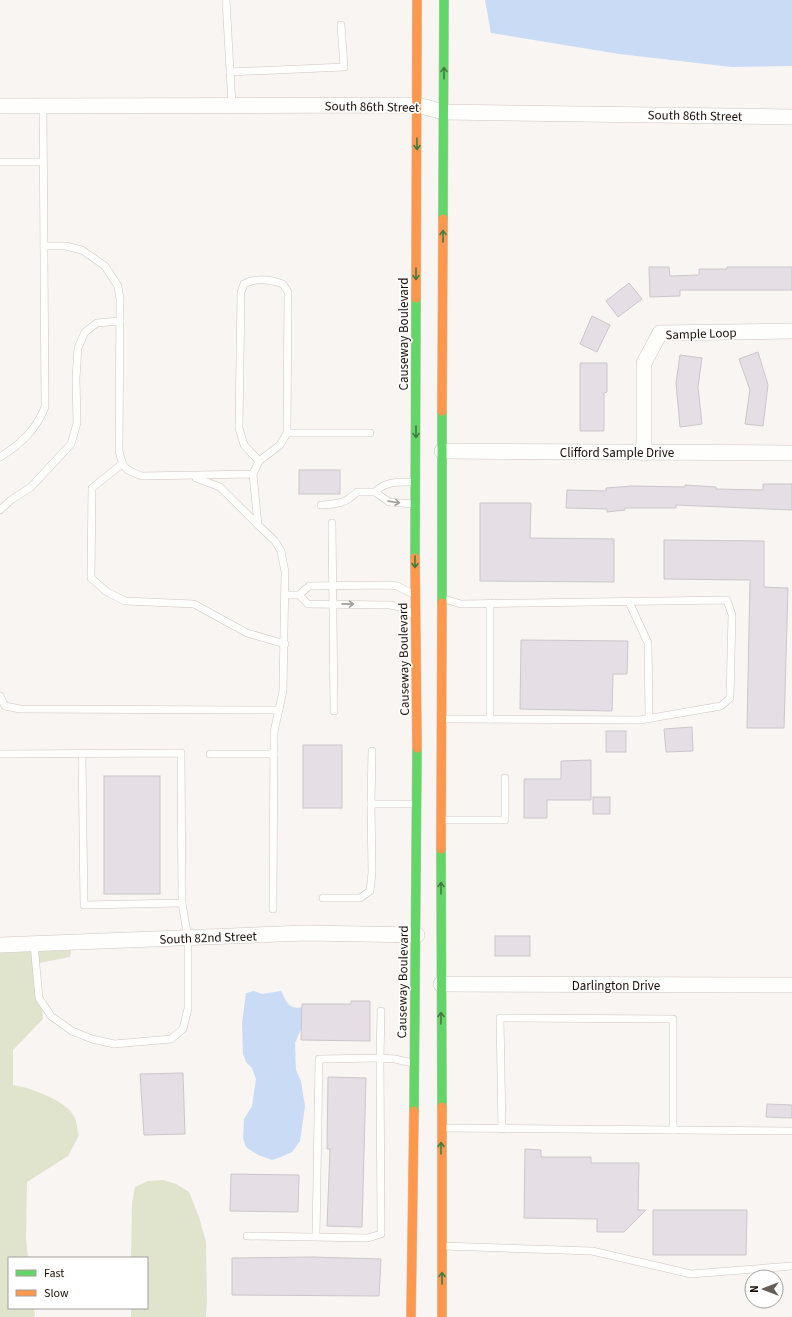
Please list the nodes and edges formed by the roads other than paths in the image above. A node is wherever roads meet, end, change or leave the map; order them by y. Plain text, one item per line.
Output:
1 (226, 0) edge
2 (417, 0) edge
3 (444, 0) edge
4 (341, 25) dead end
5 (230, 72) junction
6 (232, 105) junction
7 (417, 105) junction
8 (0, 106) edge
9 (42, 106) junction
10 (444, 112) junction
11 (792, 116) edge
12 (0, 162) edge
13 (43, 162) junction
14 (44, 246) junction
15 (120, 321) junction
16 (792, 331) edge
17 (416, 400) junction
18 (426, 415) dead end
19 (287, 433) junction
20 (370, 433) dead end
21 (442, 451) junction
22 (644, 452) junction
23 (792, 453) edge
24 (0, 456) edge
25 (259, 461) junction
26 (122, 464) junction
27 (253, 474) junction
28 (181, 475) junction
29 (416, 482) junction
30 (375, 492) junction
31 (416, 504) junction
32 (321, 505) dead end
33 (0, 510) edge
34 (332, 523) dead end
35 (258, 525) junction
36 (333, 585) junction
37 (432, 585) dead end
38 (285, 595) junction
39 (299, 595) junction
40 (415, 596) junction
41 (442, 598) junction
42 (629, 602) junction
43 (490, 603) junction
44 (333, 604) junction
45 (426, 613) dead end
46 (415, 616) junction
47 (285, 644) junction
48 (0, 696) edge
49 (279, 710) junction
50 (334, 711) dead end
51 (649, 718) junction
52 (441, 719) junction
53 (490, 719) junction
54 (372, 751) dead end
55 (432, 753) dead end
56 (0, 754) edge
57 (210, 754) dead end
58 (274, 754) junction
59 (82, 755) junction
60 (505, 778) dead end
61 (441, 785) junction
62 (371, 804) junction
63 (418, 804) junction
64 (441, 820) junction
65 (426, 839) dead end
66 (323, 898) dead end
67 (182, 903) junction
68 (273, 909) dead end
69 (416, 934) junction
70 (188, 938) junction
71 (34, 944) junction
72 (0, 945) edge
73 (436, 979) junction
74 (792, 985) edge
75 (381, 1011) dead end
76 (380, 1058) junction
77 (414, 1064) junction
78 (423, 1069) dead end
79 (441, 1128) junction
80 (502, 1129) junction
81 (673, 1130) junction
82 (792, 1131) edge
83 (248, 1236) dead end
84 (316, 1236) junction
85 (433, 1240) dead end
86 (442, 1246) junction
87 (792, 1266) edge
88 (411, 1317) edge
89 (442, 1317) edge

1 - 5 lane
2 - 7 main road, Causeway Boulevard
10 -> 3 main road
4 - 5 lane
5 - 6 lane
6 - 7 street, South 86th Street
6 - 9 street, South 86th Street
7 - 10 street, South 86th Street
7 -> 17 main road, Causeway Boulevard
8 - 9 street, South 86th Street
9 - 13 lane
10 - 11 street, South 86th Street
21 -> 10 main road
12 - 13 lane
13 - 14 lane
14 - 15 lane
14 - 24 lane
15 - 26 lane
15 - 33 lane
16 - 22 street, Sample Loop
17 - 18 main road
17 -> 29 main road, Causeway Boulevard
19 - 20 lane
19 - 25 lane
19 - 25 lane
21 - 22 street, Clifford Sample Drive
21 - 41 main road
22 - 23 street, Clifford Sample Drive
25 - 27 lane
26 - 28 lane
26 - 47 lane
27 - 28 lane
27 - 35 lane
28 - 35 lane
29 - 30 lane
29 - 31 main road, Causeway Boulevard
30 -> 31 lane
30 - 32 lane
31 -> 40 main road, Causeway Boulevard
34 - 36 lane
35 - 38 lane
36 - 39 lane
36 - 40 lane
36 - 44 lane
37 - 41 main road
38 - 39 lane
38 - 47 lane
39 - 44 lane
40 - 45 main road
40 - 46 main road, Causeway Boulevard
41 - 43 lane
41 - 52 main road
42 - 43 lane
42 - 51 lane
42 - 51 lane
43 - 53 lane
44 -> 46 lane
44 - 50 lane
46 - 63 main road, Causeway Boulevard
47 - 49 lane
48 - 49 lane
49 - 58 lane
51 - 53 lane
52 - 53 lane
52 - 61 main road
54 - 62 lane
55 - 61 main road
56 - 59 lane
57 - 58 lane
58 - 68 lane
59 - 67 lane
59 - 67 lane
60 - 64 lane
61 - 64 main road
62 - 63 lane
62 - 66 lane
63 - 65 main road
63 - 69 main road, Causeway Boulevard
73 -> 64 main road
67 - 70 lane
69 - 70 street, South 82nd Street
69 - 77 main road, Causeway Boulevard
70 - 71 street, South 82nd Street
70 - 71 lane
71 - 72 street, South 82nd Street
73 - 74 street, Darlington Drive
79 -> 73 main road
75 - 76 lane
76 - 77 lane
76 - 84 lane
76 - 84 lane
77 - 78 main road
77 - 88 main road, Causeway Boulevard
79 - 80 lane
86 -> 79 main road
80 - 81 lane
80 - 81 lane
81 - 82 lane
83 - 84 lane
85 - 86 main road
86 - 87 lane
89 -> 86 main road

